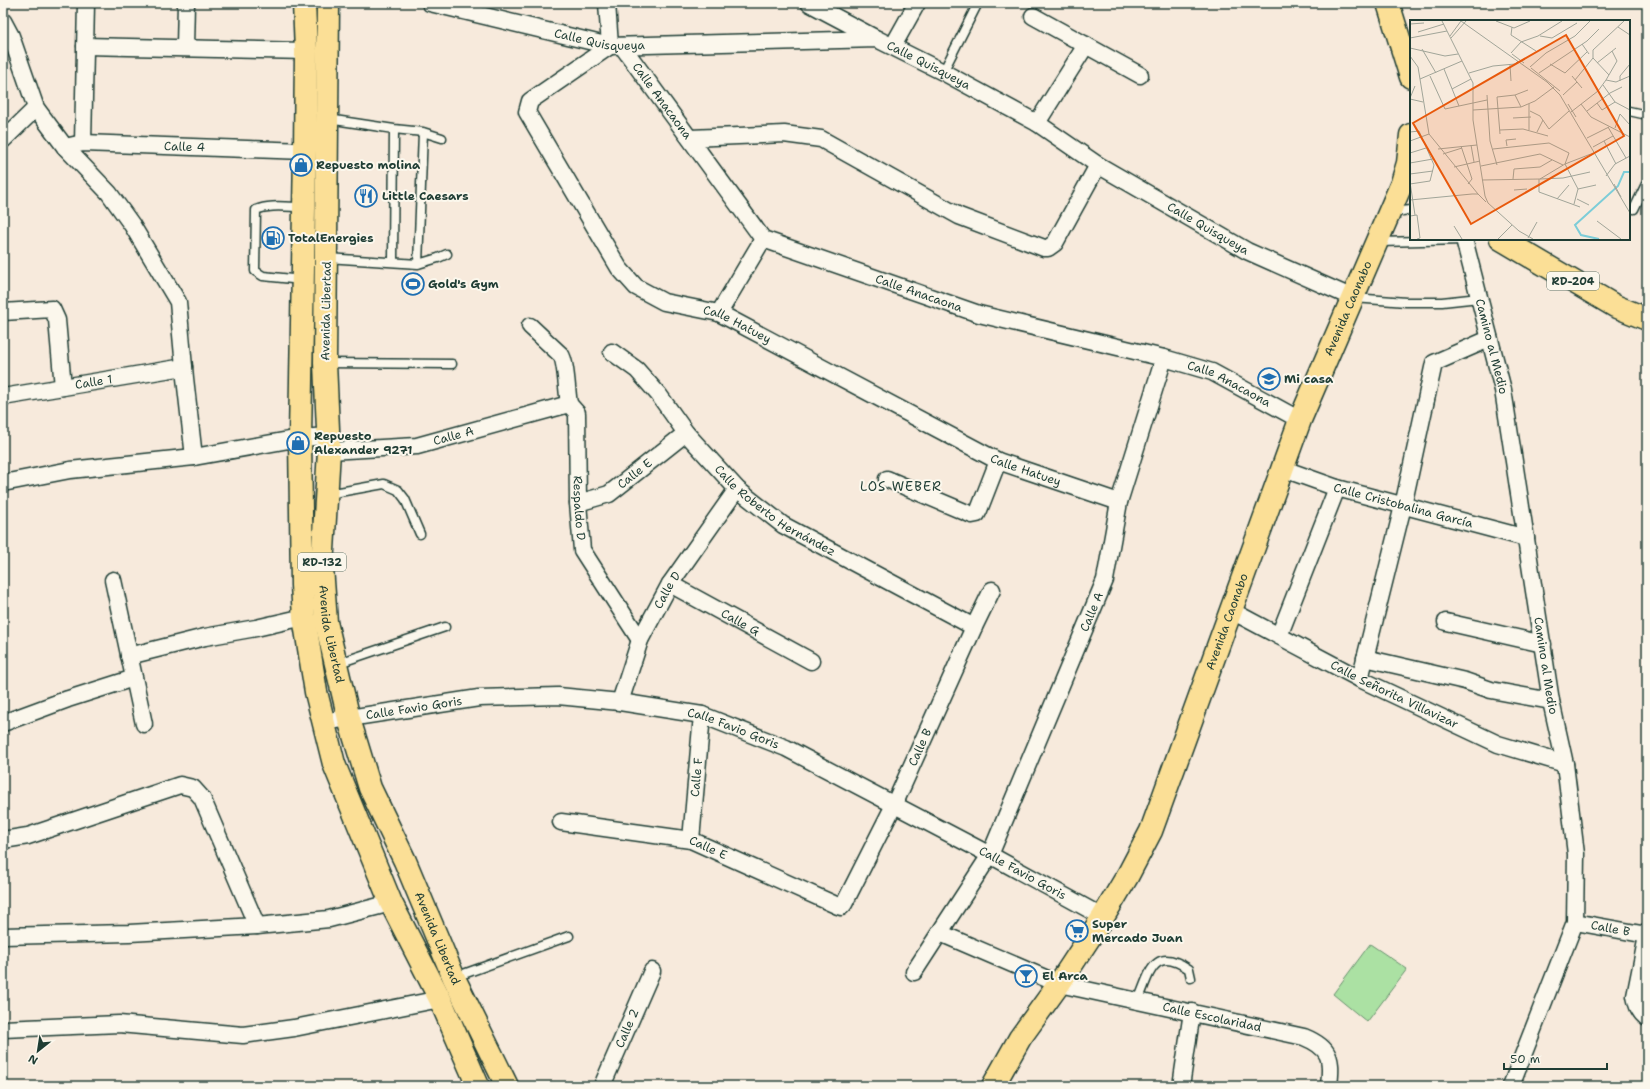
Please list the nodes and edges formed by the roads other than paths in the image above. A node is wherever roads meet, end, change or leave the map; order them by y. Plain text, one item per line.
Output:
1 (86, 3) edge
2 (186, 3) edge
3 (304, 3) edge
4 (328, 3) edge
5 (430, 3) edge
6 (606, 3) edge
7 (809, 3) edge
8 (917, 3) edge
9 (978, 3) edge
10 (1388, 3) edge
11 (1032, 16) dead end
12 (3, 22) edge
13 (877, 39) junction
14 (1086, 45) junction
15 (85, 46) junction
16 (616, 46) junction
17 (893, 46) junction
18 (185, 47) junction
19 (306, 51) junction
20 (943, 72) junction
21 (1410, 74) edge
22 (1140, 75) dead end
23 (36, 108) junction
24 (1630, 110) edge
25 (1647, 115) edge
26 (327, 119) junction
27 (1037, 123) junction
28 (394, 129) junction
29 (423, 132) junction
30 (442, 138) dead end
31 (690, 138) junction
32 (3, 140) edge
33 (83, 143) junction
34 (1410, 145) edge
35 (65, 147) junction
36 (305, 151) junction
37 (1098, 164) junction
38 (1407, 175) edge
39 (1647, 182) edge
40 (304, 207) junction
41 (1634, 209) dead end
42 (1400, 211) edge
43 (763, 239) junction
44 (1464, 240) edge
45 (1503, 240) edge
46 (1377, 242) junction
47 (447, 254) dead end
48 (326, 258) junction
49 (393, 262) junction
50 (418, 264) junction
51 (303, 280) junction
52 (1353, 298) junction
53 (1479, 298) junction
54 (3, 312) edge
55 (719, 313) junction
56 (1647, 319) edge
57 (530, 326) dead end
58 (1489, 339) junction
59 (612, 352) dead end
60 (1164, 358) junction
61 (325, 363) junction
62 (452, 364) dead end
63 (184, 367) junction
64 (63, 387) junction
65 (3, 397) edge
66 (571, 406) junction
67 (1300, 420) junction
68 (686, 433) junction
69 (300, 438) junction
70 (329, 443) junction
71 (194, 457) junction
72 (998, 461) junction
73 (1282, 468) junction
74 (887, 479) dead end
75 (3, 483) edge
76 (1337, 488) junction
77 (736, 489) junction
78 (325, 495) junction
79 (1119, 502) junction
80 (578, 503) junction
81 (1403, 506) junction
82 (420, 534) dead end
83 (1526, 538) junction
84 (113, 580) dead end
85 (670, 584) junction
86 (992, 590) dead end
87 (1230, 610) junction
88 (304, 617) junction
89 (1446, 622) dead end
90 (974, 626) junction
91 (445, 627) dead end
92 (1278, 636) junction
93 (640, 640) junction
94 (1544, 644) junction
95 (129, 656) junction
96 (1365, 658) junction
97 (811, 661) dead end
98 (336, 664) junction
99 (134, 678) junction
100 (1360, 679) junction
101 (1551, 701) junction
102 (620, 702) junction
103 (702, 715) junction
104 (349, 719) junction
105 (323, 722) junction
106 (3, 723) edge
107 (144, 724) dead end
108 (1566, 764) junction
109 (894, 805) junction
110 (561, 822) dead end
111 (3, 840) edge
112 (691, 840) junction
113 (990, 855) junction
114 (391, 903) junction
115 (844, 904) joint
116 (1103, 917) junction
117 (1575, 922) junction
118 (257, 926) junction
119 (940, 933) junction
120 (1647, 935) edge
121 (3, 936) edge
122 (569, 936) dead end
123 (652, 970) dead end
124 (914, 972) dead end
125 (454, 978) junction
126 (1191, 978) dead end
127 (1059, 984) junction
128 (440, 999) junction
129 (1138, 1001) junction
130 (1192, 1012) junction
131 (1647, 1018) edge
132 (3, 1029) edge
133 (478, 1086) edge
134 (507, 1086) edge
135 (602, 1086) edge
136 (993, 1086) edge
137 (1181, 1086) edge
138 (1328, 1086) edge
139 (1511, 1086) edge

1 - 15 street
2 - 18 street
3 - 19 main road, Avenida Libertad / RD-132
4 - 26 main road, Avenida Libertad / RD-132
5 - 16 street, Calle Quisqueya
6 - 16 street
7 - 13 street
8 - 17 street
9 - 20 lane
10 - 21 main road
11 - 14 street
12 - 23 street
13 - 16 street, Calle Quisqueya
13 - 17 street, Calle Quisqueya
14 - 22 street
14 - 27 street
15 - 18 street
15 - 33 street
16 - 31 street, Calle Anacaona
16 - 55 street, Calle Hatuey
17 - 20 street, Calle Quisqueya
18 - 19 street
19 - 36 main road, Avenida Libertad / RD-132
20 - 27 street, Calle Quisqueya
23 - 32 street
23 - 35 street
24 - 25 lane
26 - 28 lane
26 - 48 main road, Avenida Libertad / RD-132
27 - 37 street, Calle Quisqueya
28 - 29 lane
28 - 49 lane
29 - 30 lane
29 - 50 lane
31 - 37 street
31 - 43 street, Calle Anacaona
33 - 35 street, Calle 4
33 - 36 street, Calle 4
34 - 38 main road, Avenida Caonabo
35 - 63 street
36 - 40 main road, Avenida Libertad / RD-132
37 - 52 street, Calle Quisqueya
38 - 42 main road, Avenida Caonabo
39 - 41 lane
40 - 51 main road, Avenida Libertad / RD-132
40 - 51 lane
42 - 46 main road, Avenida Caonabo
43 - 55 street
43 - 60 street, Calle Anacaona
44 - 46 lane
44 - 53 street, Camino al Medio
45 - 56 main road, RD-204
46 - 52 main road, Avenida Caonabo
47 - 50 lane
48 - 49 lane
48 - 61 main road, Avenida Libertad / RD-132
49 - 50 lane
51 - 69 main road, Avenida Libertad / RD-132
52 - 53 lane
52 - 67 main road, Avenida Caonabo
53 - 58 street, Camino al Medio
54 - 64 street
55 - 72 street, Calle Hatuey
57 - 66 street, Respaldo D
58 - 81 street
58 - 83 street, Camino al Medio
59 - 68 street, Calle Roberto Hernández
60 - 67 street, Calle Anacaona
60 - 79 street, Calle A
61 - 62 lane
61 - 70 main road, Avenida Libertad / RD-132
63 - 64 street, Calle 1
63 - 71 street
64 - 65 street, Calle 1
66 - 70 street, Calle A
66 - 80 street, Respaldo D
67 - 73 main road, Avenida Caonabo
68 - 77 street, Calle Roberto Hernández
68 - 80 street, Calle E
69 - 70 street, Calle A
69 - 71 street, Calle A
69 - 88 main road, Avenida Libertad / RD-132
70 - 78 main road, Avenida Libertad / RD-132
71 - 75 street, Calle A
72 - 74 street
72 - 79 street, Calle Hatuey
73 - 76 street, Calle Cristobalina García
73 - 87 main road, Avenida Caonabo
76 - 81 street, Calle Cristobalina García
76 - 92 street
77 - 85 street, Calle D
77 - 90 street, Calle Roberto Hernández
78 - 82 lane
78 - 98 main road, Avenida Libertad / RD-132
79 - 113 street, Calle A
80 - 93 street, Respaldo D
81 - 83 street, Calle Cristobalina García
81 - 96 street
83 - 94 street, Camino al Medio
84 - 95 street
85 - 93 street, Calle D
85 - 97 street, Calle G
86 - 90 street, Calle B
87 - 92 street, Calle Señorita Villavizar
87 - 116 main road, Avenida Caonabo
88 - 95 street
88 - 105 main road, Avenida Libertad / RD-132
89 - 94 street
90 - 109 street, Calle B
91 - 98 lane
92 - 100 street, Calle Señorita Villavizar
93 - 102 street, Calle D
94 - 101 street, Camino al Medio
95 - 99 street
96 - 100 street
96 - 101 street
98 - 104 main road, Avenida Libertad / RD-132
99 - 106 street
99 - 107 street
100 - 108 street, Calle Señorita Villavizar
101 - 108 street, Camino al Medio
102 - 103 street, Calle Favio Goris
102 - 104 street, Calle Favio Goris
103 - 109 street, Calle Favio Goris
103 - 112 street, Calle F
104 - 105 street, Calle Favio Goris
104 - 125 main road, Avenida Libertad / RD-132
105 - 114 main road, Avenida Libertad / RD-132
108 - 117 street, Camino al Medio
109 - 113 street, Calle Favio Goris
109 - 115 street, Calle B
110 - 112 street, Calle E
111 - 118 street
112 - 115 street, Calle E
113 - 116 street, Calle Favio Goris
113 - 119 street, Calle A
114 - 118 street
114 - 128 main road, Avenida Libertad / RD-132
116 - 127 main road, Avenida Caonabo
117 - 120 street, Calle B
117 - 139 street, Camino al Medio
118 - 121 street
119 - 124 street, Calle A
119 - 127 street, Calle Escolaridad
120 - 131 street
122 - 125 lane
123 - 135 street, Calle 2
125 - 134 main road, Avenida Libertad / RD-132
126 - 129 lane
127 - 129 street, Calle Escolaridad
127 - 136 main road, Avenida Caonabo
128 - 132 street
128 - 133 main road, Avenida Libertad / RD-132
129 - 130 street, Calle Escolaridad
130 - 137 street
130 - 138 street, Calle Escolaridad

